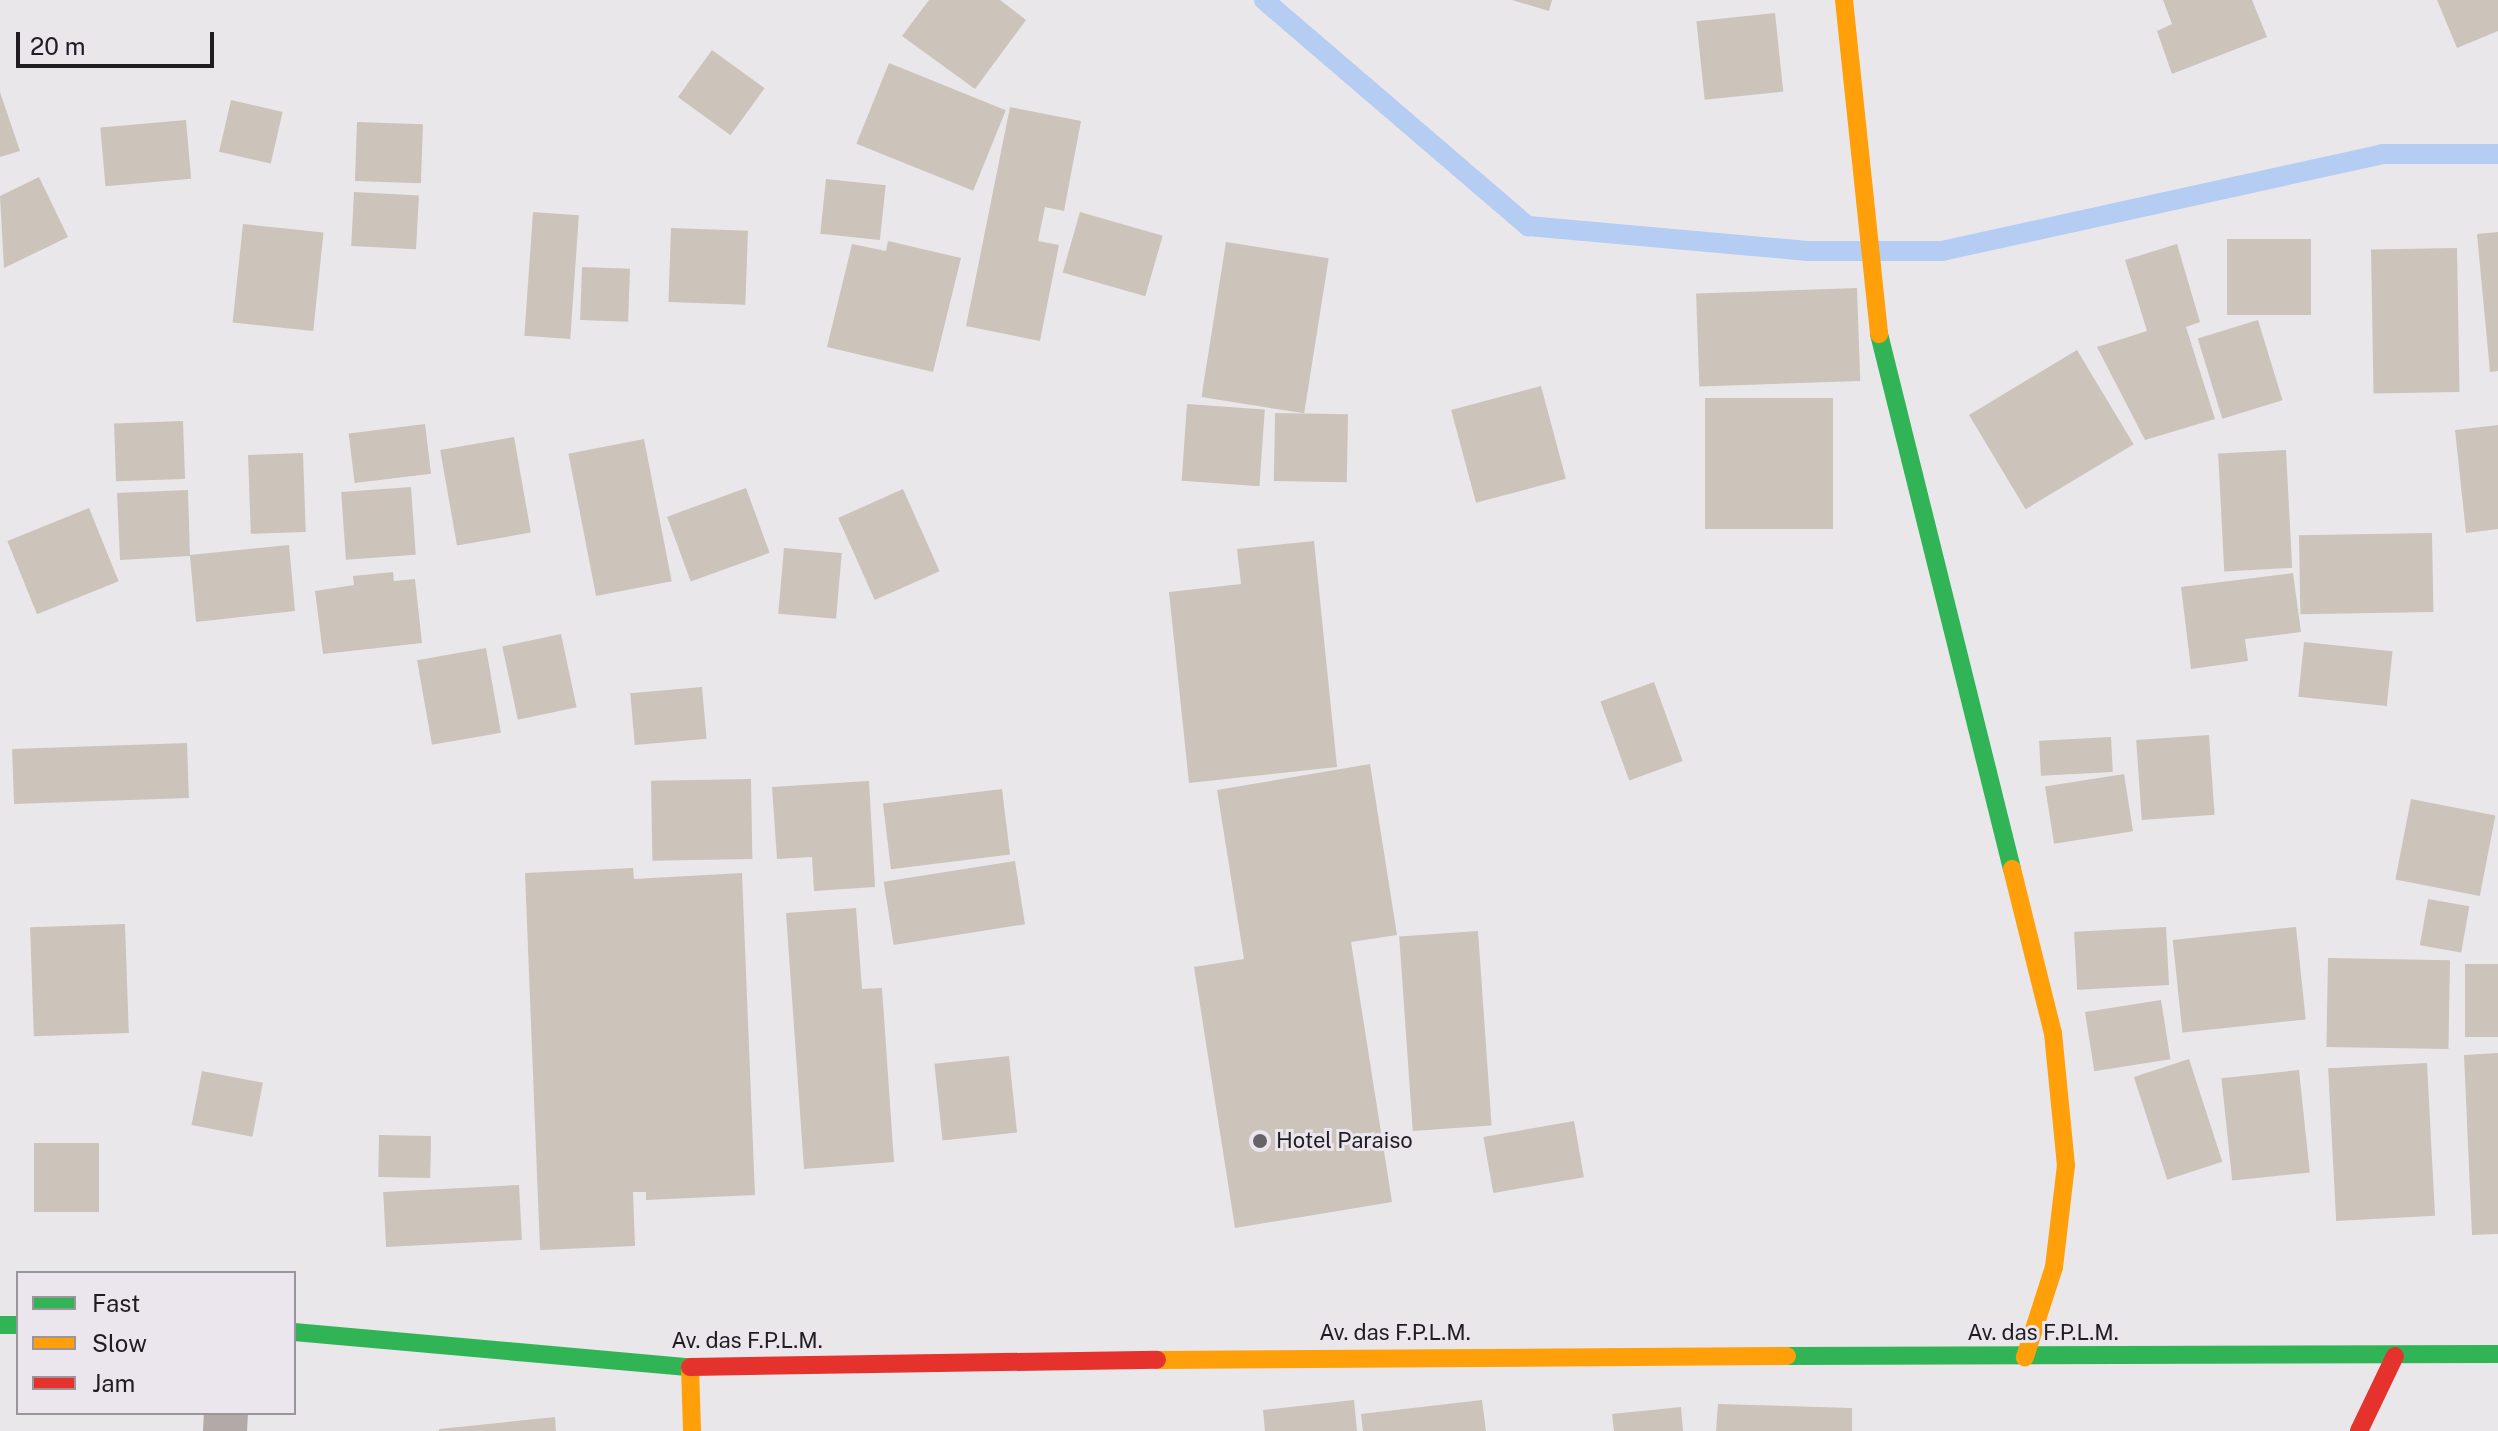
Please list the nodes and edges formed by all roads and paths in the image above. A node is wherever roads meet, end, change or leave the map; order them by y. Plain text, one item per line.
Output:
1 (1844, 0) edge
2 (296, 1332) edge
3 (2498, 1354) edge
4 (2395, 1356) junction
5 (2025, 1357) junction
6 (690, 1367) junction
7 (692, 1431) edge
8 (2359, 1431) edge

1 - 5 main road
2 - 6 main road, Av. das F.P.L.M.
3 - 4 main road, Av. das F.P.L.M.
4 - 5 main road, Av. das F.P.L.M.
4 - 8 main road
5 - 6 main road, Av. das F.P.L.M.
6 - 7 main road

